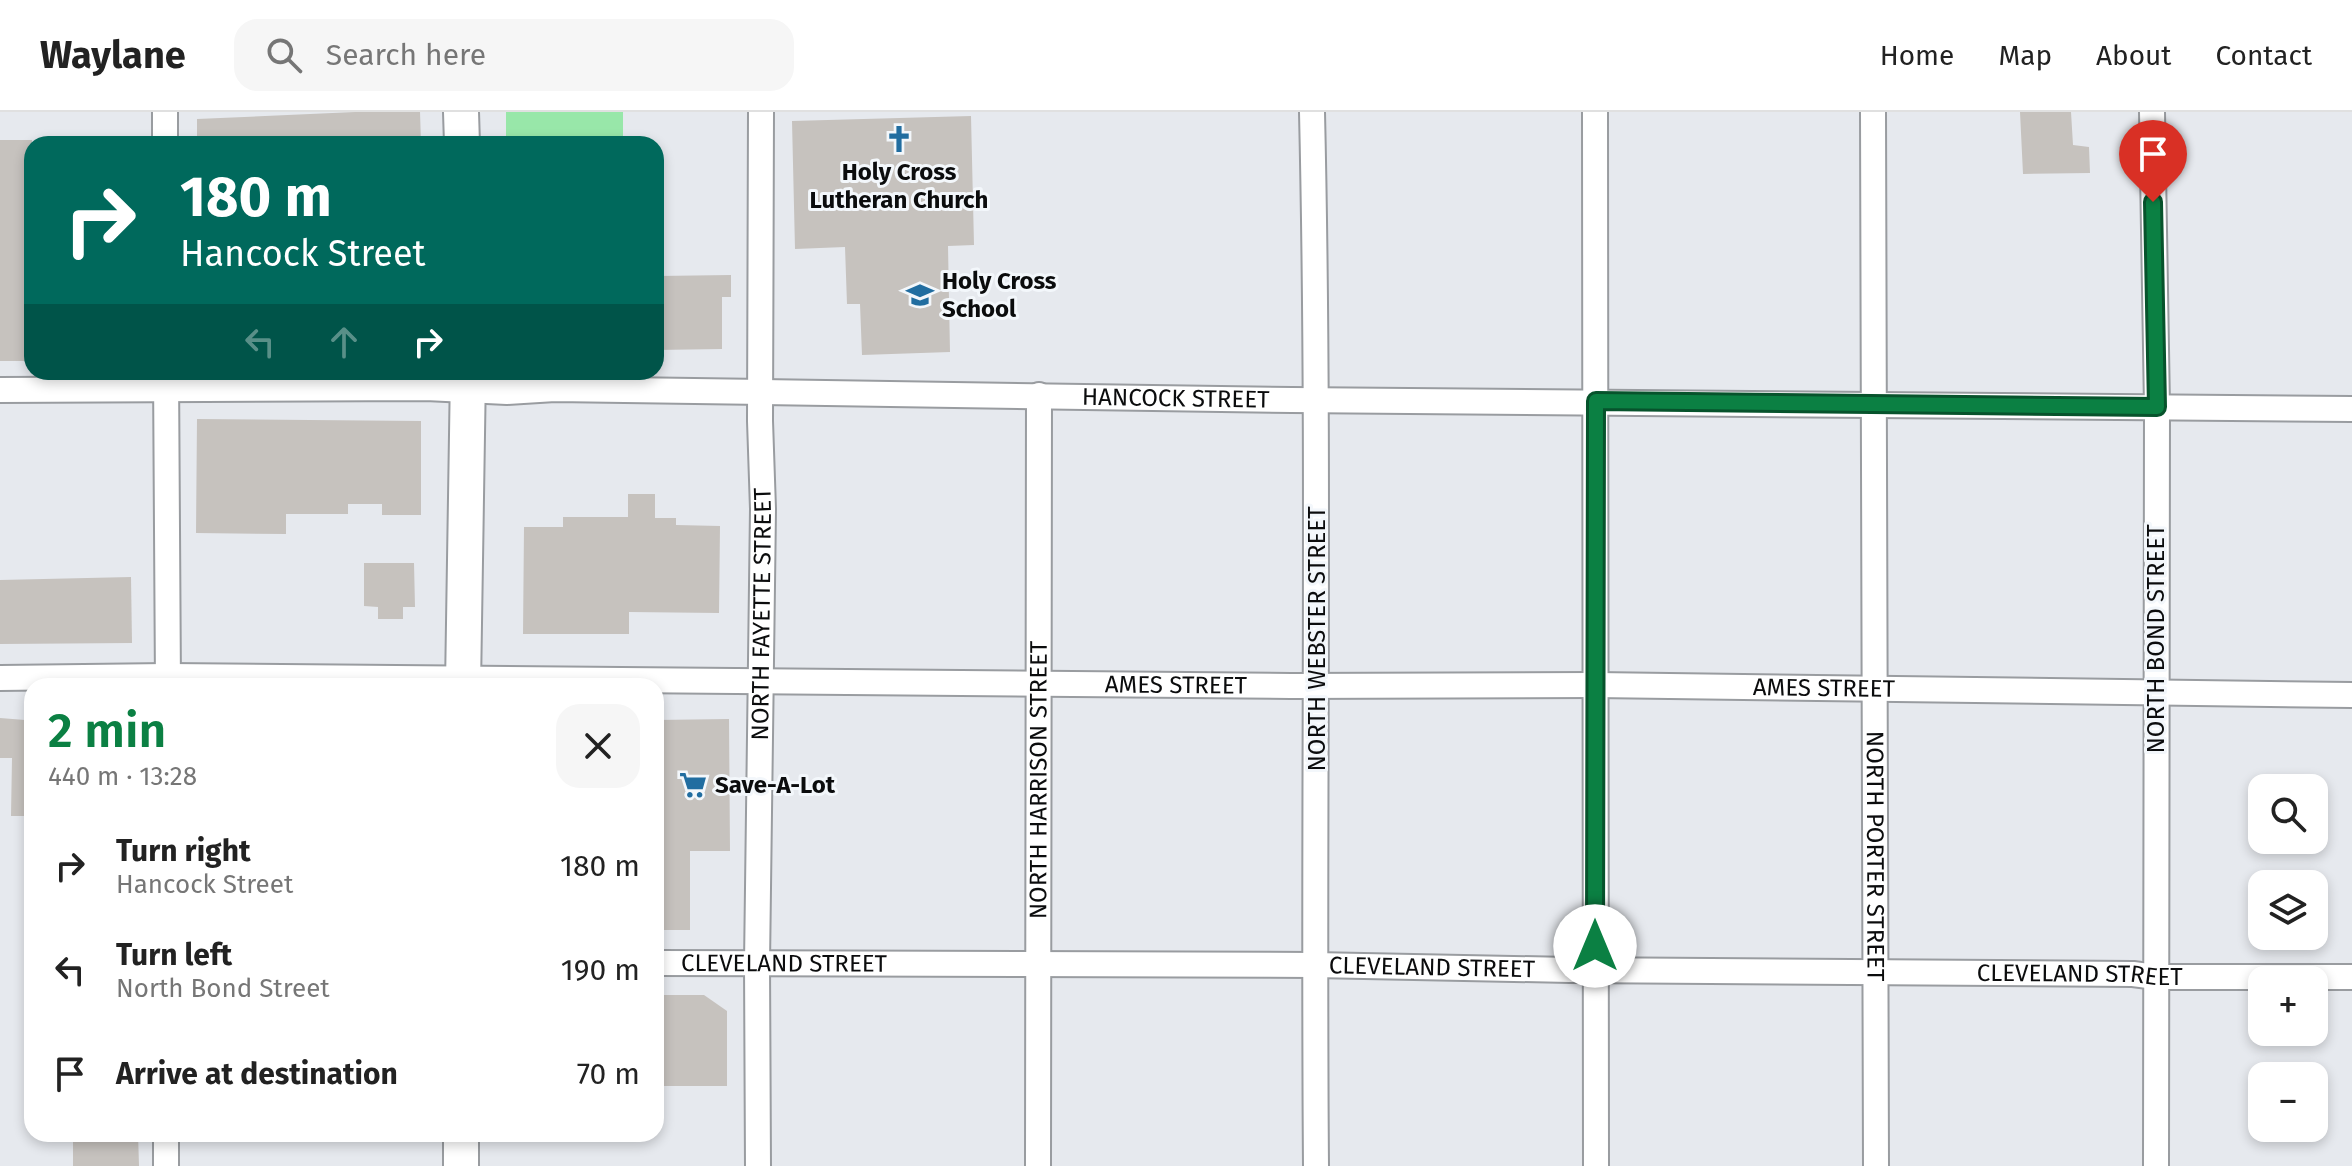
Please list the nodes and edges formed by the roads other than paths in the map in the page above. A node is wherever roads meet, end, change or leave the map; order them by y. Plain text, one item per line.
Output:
1 (165, 112) edge
2 (461, 112) edge
3 (761, 112) edge
4 (1312, 112) edge
5 (1595, 112) edge
6 (1873, 112) edge
7 (2152, 112) edge
8 (165, 136) edge
9 (462, 136) edge
10 (166, 380) edge
11 (469, 382) edge
12 (0, 390) edge
13 (761, 394) junction
14 (1039, 395) junction
15 (1317, 400) junction
16 (1596, 401) junction
17 (1876, 405) junction
18 (2157, 407) junction
19 (2352, 409) edge
20 (0, 678) edge
21 (24, 678) edge
22 (168, 678) edge
23 (463, 678) edge
24 (664, 681) edge
25 (761, 681) junction
26 (1038, 683) junction
27 (1317, 685) junction
28 (1596, 685) junction
29 (1876, 690) junction
30 (2156, 693) junction
31 (2352, 695) edge
32 (664, 963) edge
33 (757, 964) junction
34 (1314, 965) junction
35 (1037, 966) junction
36 (1595, 970) junction
37 (1877, 972) junction
38 (2156, 977) junction
39 (2352, 977) edge
40 (166, 1142) edge
41 (461, 1142) edge
42 (166, 1166) edge
43 (461, 1166) edge
44 (758, 1166) edge
45 (1038, 1166) edge
46 (1316, 1166) edge
47 (1596, 1166) edge
48 (1876, 1166) edge
49 (2156, 1166) edge

1 - 8 street
2 - 9 main road
3 - 13 street, NORTH FAYETTE STREET
4 - 15 street, NORTH WEBSTER STREET
5 - 16 street
6 - 17 street, NORTH PORTER STREET
7 - 18 street, NORTH BOND STREET
10 - 11 street, HANCOCK STREET
10 - 12 street, HANCOCK STREET
10 - 22 street
11 - 13 street, HANCOCK STREET
11 - 23 main road
13 - 14 street, HANCOCK STREET
13 - 25 street, NORTH FAYETTE STREET
14 - 15 street, HANCOCK STREET
14 - 26 street, NORTH HARRISON STREET
15 - 16 street, HANCOCK STREET
15 - 27 street, NORTH WEBSTER STREET
16 - 17 street, HANCOCK STREET
16 - 28 street
17 - 18 street, HANCOCK STREET
17 - 29 street, NORTH PORTER STREET
18 - 19 street, HANCOCK STREET
18 - 30 street, NORTH BOND STREET
20 - 21 street, AMES STREET
24 - 25 street, AMES STREET
25 - 26 street, AMES STREET
25 - 33 street, NORTH FAYETTE STREET
26 - 27 street, AMES STREET
26 - 35 street, NORTH HARRISON STREET
27 - 28 street, AMES STREET
27 - 34 street, NORTH WEBSTER STREET
28 - 29 street, AMES STREET
28 - 36 street
29 - 30 street, AMES STREET
29 - 37 street, NORTH PORTER STREET
30 - 31 street, AMES STREET
30 - 38 street, NORTH BOND STREET
32 - 33 street, CLEVELAND STREET
33 - 35 street, CLEVELAND STREET
33 - 44 street, NORTH FAYETTE STREET
34 - 35 street, CLEVELAND STREET
34 - 36 street, CLEVELAND STREET
34 - 46 street, NORTH WEBSTER STREET
35 - 45 street, NORTH HARRISON STREET
36 - 37 street, CLEVELAND STREET
36 - 47 street
37 - 38 street, CLEVELAND STREET
37 - 48 street, NORTH PORTER STREET
38 - 39 street, CLEVELAND STREET
38 - 49 street, NORTH BOND STREET
40 - 42 street
41 - 43 main road

